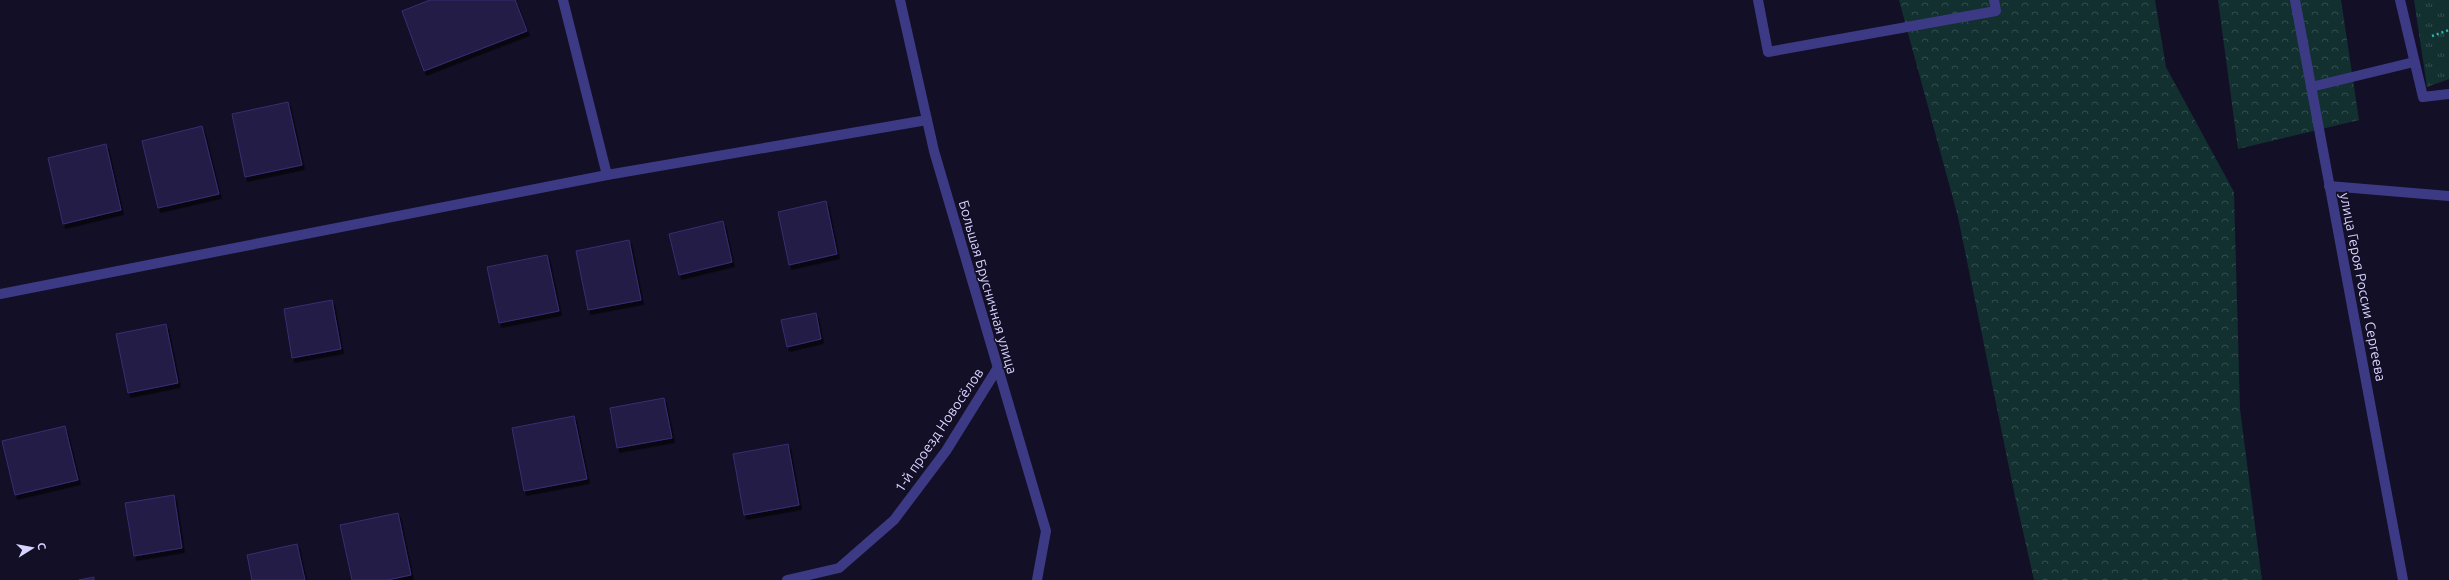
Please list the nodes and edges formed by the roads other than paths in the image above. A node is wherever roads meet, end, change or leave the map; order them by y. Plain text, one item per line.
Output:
1 (563, 0) edge
2 (900, 0) edge
3 (1758, 0) edge
4 (1994, 0) edge
5 (2295, 0) edge
6 (2400, 0) edge
7 (2414, 62) junction
8 (2311, 87) junction
9 (2449, 94) edge
10 (927, 120) junction
11 (607, 175) junction
12 (2329, 186) junction
13 (2449, 196) edge
14 (0, 294) edge
15 (997, 369) junction
16 (787, 580) edge
17 (1037, 580) edge
18 (2403, 580) edge

1 - 11 street
2 - 10 street, Большая Брусничная улица
3 - 4 street
5 - 8 street, улица Героя России Сергеева
6 - 7 street
7 - 8 street
7 - 9 street
8 - 12 street, улица Героя России Сергеева
10 - 11 street
10 - 15 street, Большая Брусничная улица
11 - 14 street
12 - 13 street
12 - 18 street, улица Героя России Сергеева
15 - 16 street, 1-й проезд Новосёлов
15 - 17 street, Большая Брусничная улица

